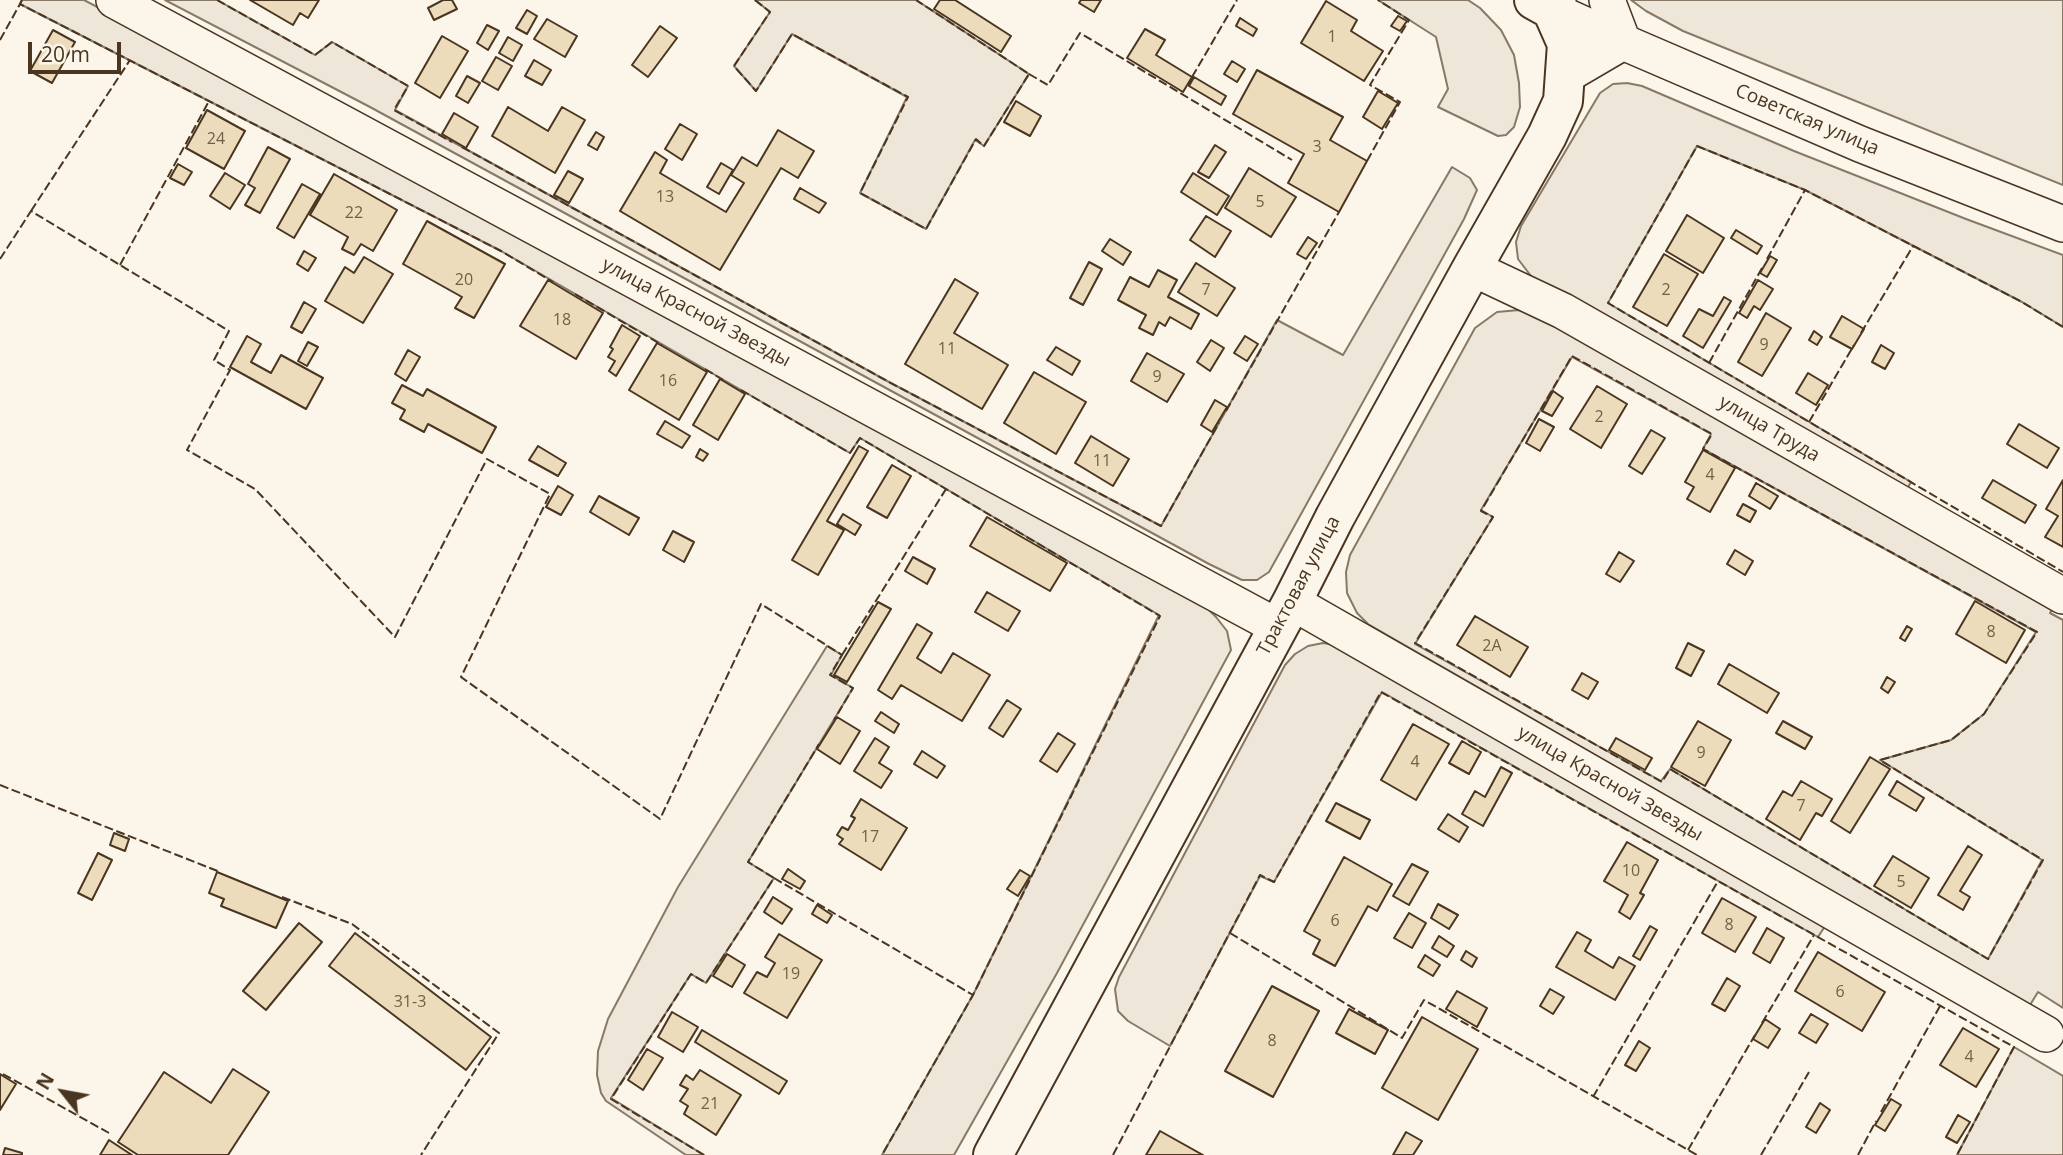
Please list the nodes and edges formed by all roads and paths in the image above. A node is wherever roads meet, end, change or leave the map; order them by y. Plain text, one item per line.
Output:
1 (114, 0) edge
2 (1607, 0) edge
3 (1548, 3) edge
4 (1623, 42) junction
5 (1565, 76) junction
6 (2063, 224) edge
7 (1472, 268) junction
8 (2063, 596) edge
9 (1285, 615) junction
10 (2046, 1034) dead end
11 (993, 1155) edge

1 - 9 street, улица Красной Звезды
2 - 4 street
3 - 4 street, Советская улица
3 - 5 highway, Трактовая улица
4 - 5 street
4 - 6 street, Советская улица
5 - 7 highway, Трактовая улица
7 - 8 street, улица Труда
7 - 9 highway, Трактовая улица
9 - 10 street, улица Красной Звезды
9 - 11 highway, Трактовая улица

